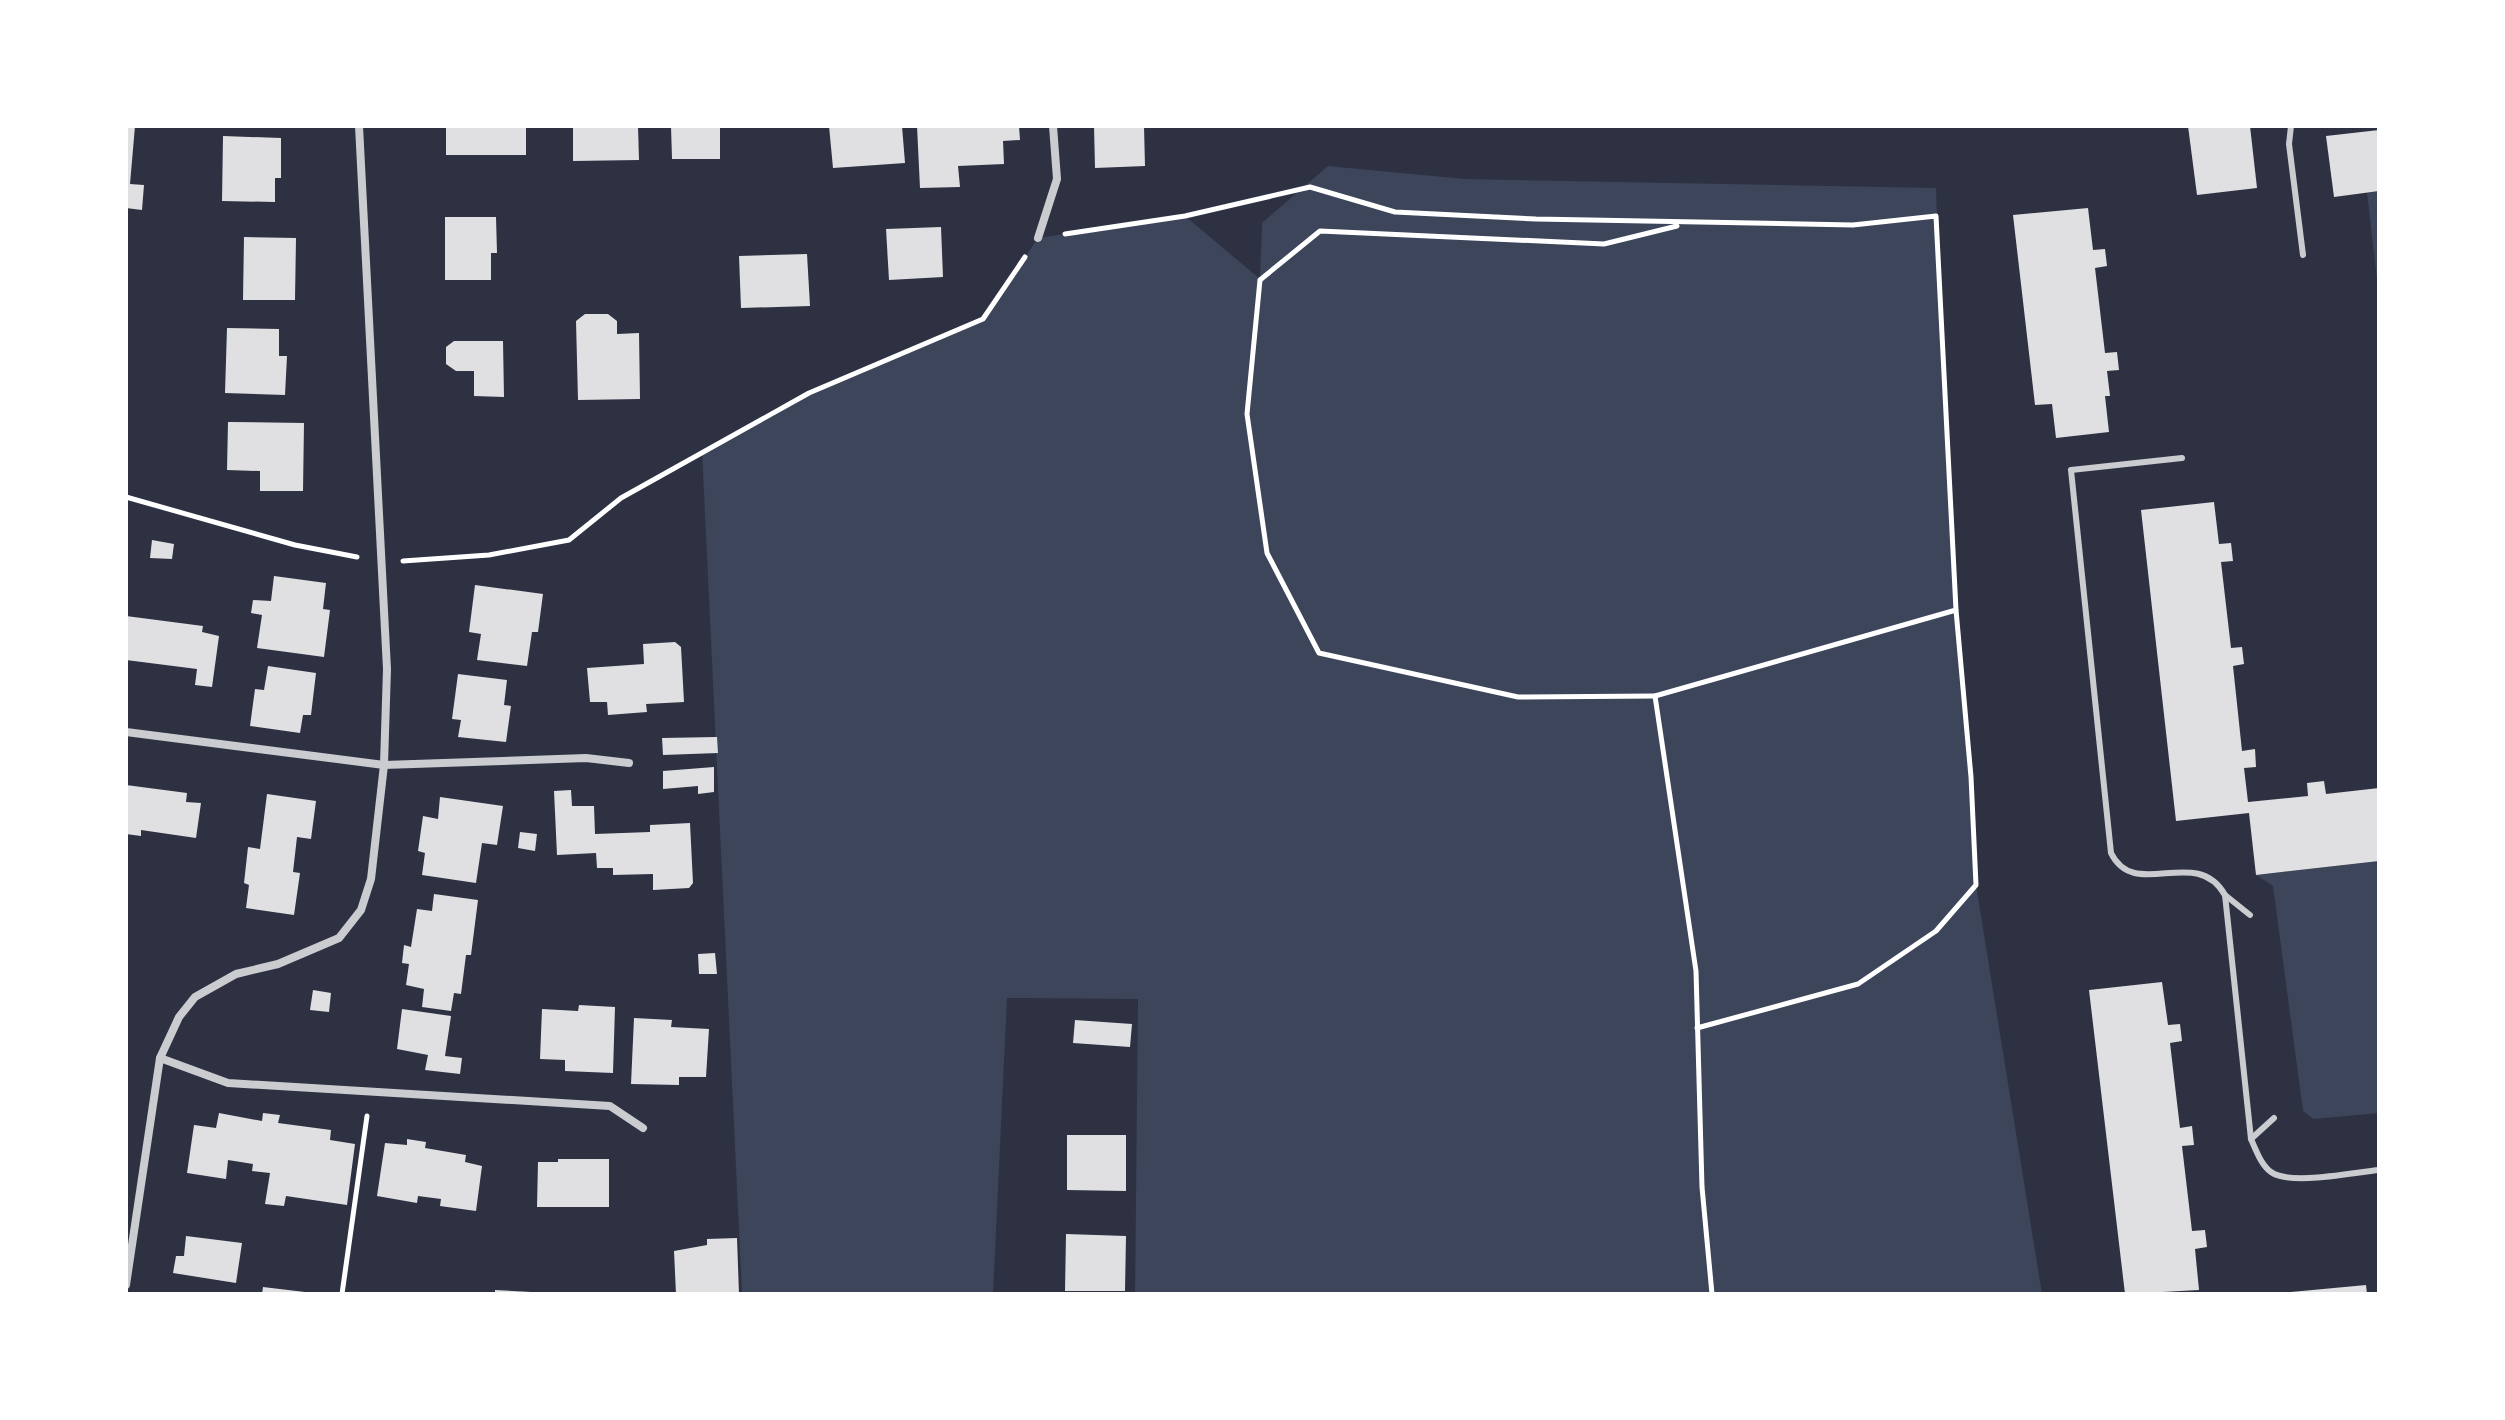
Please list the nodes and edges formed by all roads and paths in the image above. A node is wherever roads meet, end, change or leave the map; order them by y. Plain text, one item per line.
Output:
1 (359, 126) edge
2 (1053, 126) edge
3 (2291, 126) edge
4 (1686, 223) junction
5 (1038, 238) junction
6 (2303, 255) dead end
7 (2182, 458) dead end
8 (126, 497) edge
9 (383, 562) junction
10 (1956, 610) junction
11 (1655, 696) junction
12 (126, 732) edge
13 (629, 763) dead end
14 (384, 765) junction
15 (2225, 895) junction
16 (2250, 915) dead end
17 (1697, 1028) junction
18 (160, 1058) junction
19 (370, 1091) junction
20 (2274, 1118) dead end
21 (643, 1128) dead end
22 (2251, 1139) junction
23 (2379, 1170) edge
24 (126, 1285) edge
25 (342, 1294) edge
26 (1712, 1294) edge

1 - 9 street
2 - 5 street
3 - 6 lane
4 - 5 path
4 - 10 path
4 - 11 path
5 - 9 path
7 - 15 lane
8 - 9 path
9 - 14 street
10 - 11 path
10 - 17 path
11 - 17 path
12 - 14 street
13 - 14 street
14 - 18 street
15 - 16 lane
15 - 22 lane
17 - 26 path
18 - 19 street
18 - 24 street
19 - 21 street
19 - 25 path
20 - 22 lane
22 - 23 lane

